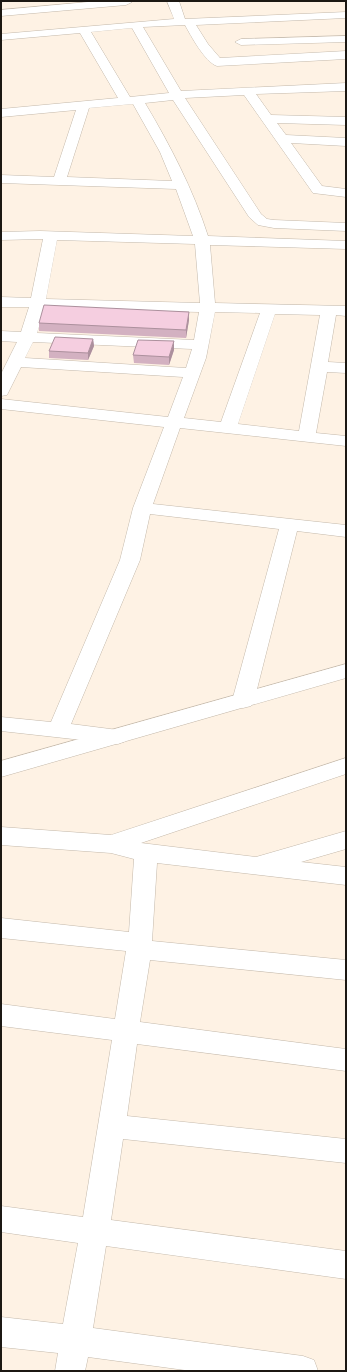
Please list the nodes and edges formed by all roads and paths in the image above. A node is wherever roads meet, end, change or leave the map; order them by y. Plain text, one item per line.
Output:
1 (126, 1) edge
2 (173, 1) edge
3 (338, 6) dead end
4 (1, 13) edge
5 (346, 15) edge
6 (185, 23) junction
7 (138, 25) junction
8 (84, 30) junction
9 (1, 37) edge
10 (346, 39) edge
11 (241, 42) dead end
12 (346, 55) edge
13 (217, 62) junction
14 (346, 86) edge
15 (241, 92) junction
16 (177, 96) junction
17 (131, 100) junction
18 (84, 105) junction
19 (1, 113) edge
20 (266, 119) junction
21 (346, 121) edge
22 (281, 140) junction
23 (346, 142) edge
24 (1, 179) edge
25 (59, 181) junction
26 (181, 185) junction
27 (346, 194) edge
28 (346, 227) edge
29 (1, 236) edge
30 (51, 236) junction
31 (202, 241) junction
32 (346, 245) edge
33 (1, 302) edge
34 (38, 304) junction
35 (208, 308) junction
36 (269, 310) junction
37 (329, 311) junction
38 (346, 311) edge
39 (1, 336) edge
40 (27, 338) junction
41 (201, 345) junction
42 (320, 367) junction
43 (346, 368) edge
44 (9, 369) edge
45 (192, 373) junction
46 (1, 391) edge
47 (1, 404) edge
48 (173, 422) junction
49 (228, 428) junction
50 (307, 437) junction
51 (346, 442) edge
52 (142, 508) junction
53 (290, 524) junction
54 (346, 531) edge
55 (346, 671) edge
56 (242, 700) junction
57 (1, 724) edge
58 (58, 730) junction
59 (118, 736) junction
60 (346, 766) edge
61 (1, 769) edge
62 (1, 836) edge
63 (346, 840) edge
64 (111, 844) junction
65 (146, 853) junction
66 (256, 866) junction
67 (346, 876) edge
68 (1, 928) edge
69 (139, 946) junction
70 (346, 970) edge
71 (1, 1015) edge
72 (126, 1032) junction
73 (346, 1060) edge
74 (112, 1126) junction
75 (346, 1152) edge
76 (1, 1219) edge
77 (95, 1231) junction
78 (346, 1264) edge
79 (1, 1332) edge
80 (75, 1340) junction
81 (70, 1371) edge
82 (303, 1371) edge

1 - 4 street
1 - 7 street
2 - 6 street
3 - 5 street
5 - 6 street
6 - 7 street
6 - 13 street
7 - 8 street
7 - 16 street
8 - 9 street
8 - 17 street
10 - 11 street
12 - 13 street
13 - 15 street
14 - 15 street
15 - 16 street
15 - 20 street
16 - 17 street
16 - 28 street
17 - 18 street
17 - 26 street
18 - 19 street
18 - 25 street
20 - 21 street
20 - 22 street
22 - 23 street
22 - 27 street
24 - 25 street
25 - 26 street
26 - 31 street
29 - 30 street
30 - 31 street
30 - 34 street
31 - 32 street
31 - 35 street
33 - 34 street
34 - 35 street
34 - 40 street
35 - 36 street
35 - 41 street
36 - 37 street
36 - 49 street
37 - 38 street
37 - 42 street
39 - 40 street
40 - 41 street
40 - 44 street
41 - 45 street
42 - 43 street
42 - 50 street
44 - 45 street
44 - 46 street
45 - 48 street
47 - 48 street
48 - 49 street
48 - 52 street
49 - 50 street
50 - 51 street
52 - 53 street
52 - 58 street
53 - 54 street
53 - 56 street
55 - 56 street
56 - 59 street
57 - 58 street
58 - 59 street
59 - 61 street
60 - 64 street
62 - 64 street
63 - 66 street
64 - 65 street
65 - 66 street
65 - 69 street
66 - 67 street
68 - 69 street
69 - 70 street
69 - 72 street
71 - 72 street
72 - 73 street
72 - 74 street
74 - 75 street
74 - 77 street
76 - 77 street
77 - 78 street
77 - 80 street
79 - 80 street
80 - 81 street
80 - 82 street

